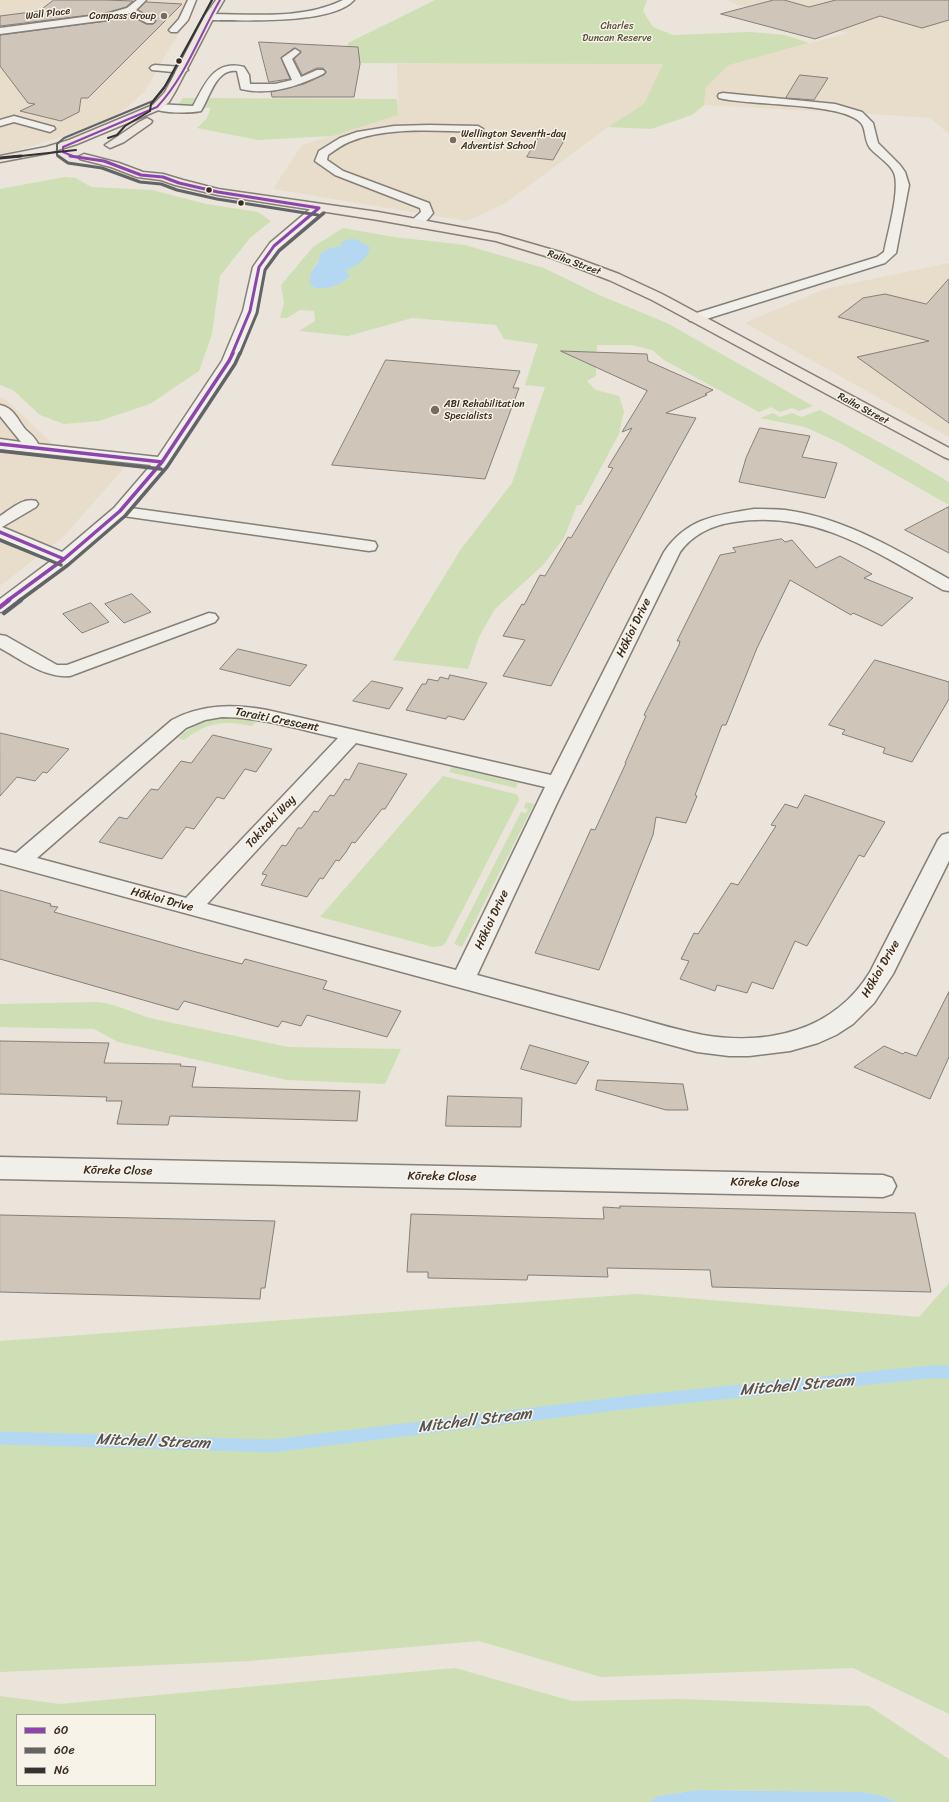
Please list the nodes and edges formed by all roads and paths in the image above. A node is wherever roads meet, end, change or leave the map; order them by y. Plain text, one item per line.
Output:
1 (142, 0) edge
2 (192, 0) edge
3 (220, 0) edge
4 (350, 0) edge
5 (130, 10) junction
6 (210, 17) junction
7 (150, 21) dead end
8 (174, 30) dead end
9 (0, 31) edge
10 (295, 52) dead end
11 (155, 68) dead end
12 (183, 70) junction
13 (320, 72) dead end
14 (298, 82) junction
15 (723, 96) dead end
16 (157, 107) junction
17 (0, 123) edge
18 (50, 129) dead end
19 (478, 129) dead end
20 (70, 143) junction
21 (114, 148) junction
22 (80, 157) junction
23 (0, 159) edge
24 (137, 162) dead end
25 (0, 165) edge
26 (163, 177) junction
27 (319, 208) junction
28 (415, 223) junction
29 (695, 318) junction
30 (0, 409) edge
31 (0, 444) edge
32 (32, 448) junction
33 (949, 454) edge
34 (162, 462) junction
35 (30, 504) dead end
36 (120, 511) junction
37 (0, 523) edge
38 (0, 532) edge
39 (369, 546) dead end
40 (64, 559) junction
41 (949, 586) edge
42 (0, 607) edge
43 (209, 618) dead end
44 (0, 640) edge
45 (352, 735) junction
46 (558, 783) junction
47 (949, 840) edge
48 (10, 859) edge
49 (190, 908) junction
50 (463, 980) junction
51 (0, 1168) edge
52 (883, 1186) dead end

1 - 5 street, Wall Place
2 - 8 street
3 - 6 main road
4 - 6 street
5 - 7 street
5 - 9 street, Wall Place
6 - 12 main road
10 - 14 street
11 - 12 street
12 - 16 main road
13 - 14 street
14 - 16 street
15 - 29 street
16 - 20 main road
16 - 21 main road
17 - 18 street
19 - 28 street
20 - 21 main road
20 - 22 main road
20 - 23 main road
21 - 22 main road
22 - 25 main road
22 - 26 main road, Raiha Street
24 - 26 main road, Raiha Street
26 - 27 main road, Raiha Street
27 - 28 main road, Raiha Street
27 - 34 street
28 - 29 main road, Raiha Street
29 - 33 main road, Raiha Street
30 - 32 street
31 - 32 street
32 - 34 street
34 - 36 street
35 - 37 street
36 - 39 street
36 - 40 street
38 - 40 street
40 - 42 street
41 - 46 street, Hōkioi Drive
43 - 44 street
45 - 46 street, Taraiti Crescent
45 - 48 street, Taraiti Crescent
45 - 49 street, Tokitoki Way
46 - 50 street, Hōkioi Drive
47 - 50 street, Hōkioi Drive
48 - 49 street, Hōkioi Drive
49 - 50 street, Hōkioi Drive
51 - 52 street, Kōreke Close

